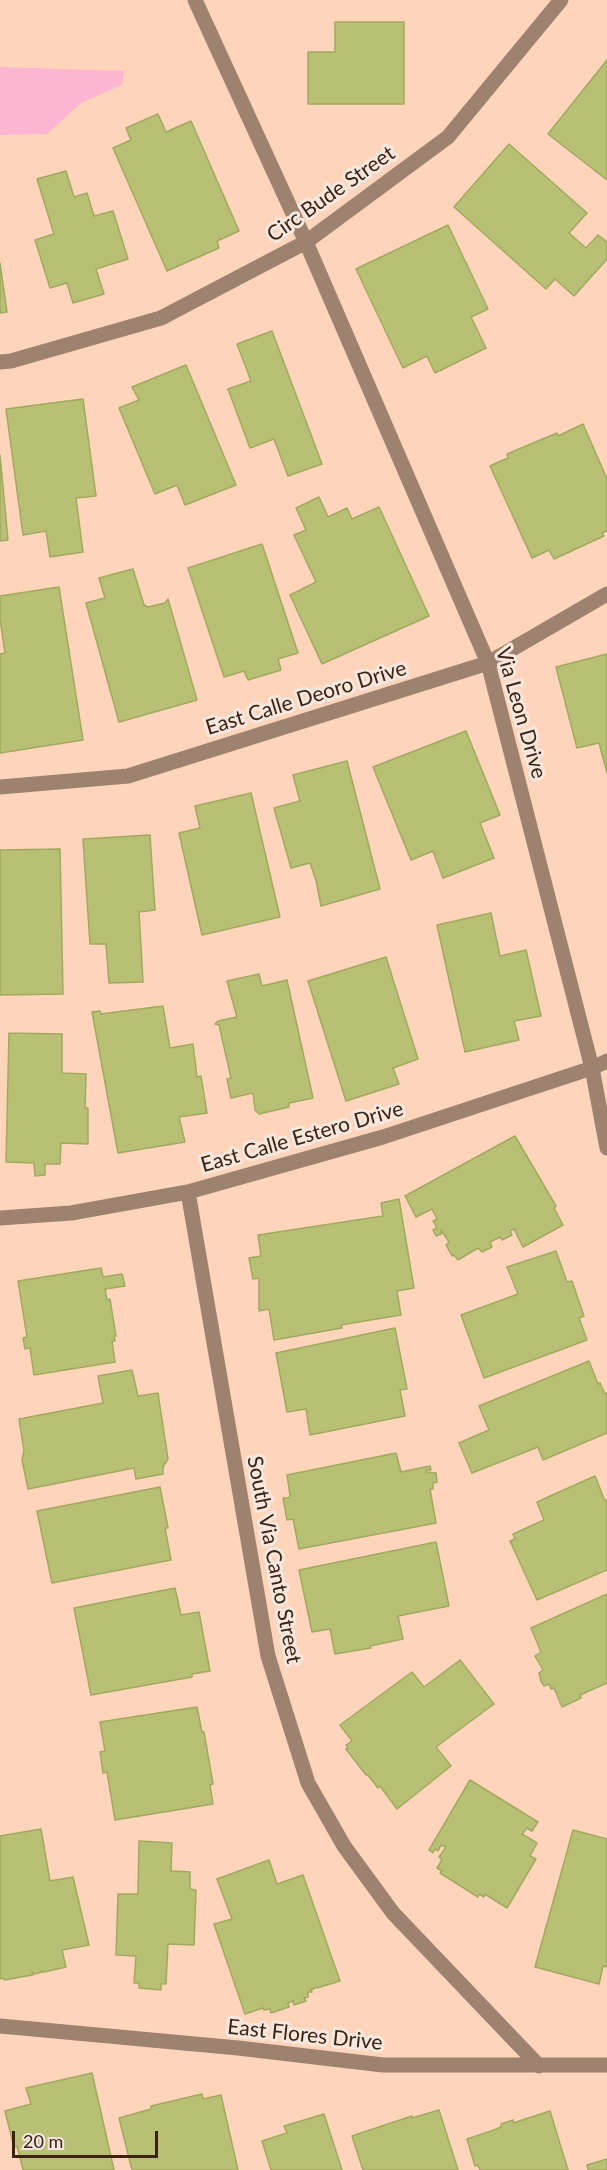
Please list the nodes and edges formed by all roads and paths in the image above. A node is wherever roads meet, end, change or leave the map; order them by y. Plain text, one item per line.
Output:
1 (195, 0) edge
2 (561, 0) edge
3 (306, 242) junction
4 (0, 362) edge
5 (607, 594) edge
6 (488, 663) junction
7 (0, 787) edge
8 (607, 1061) edge
9 (592, 1068) junction
10 (607, 1148) edge
11 (188, 1192) junction
12 (0, 1218) edge
13 (0, 2026) edge
14 (607, 2065) edge
15 (539, 2066) junction

1 - 3 lane, Via Leon Drive
2 - 3 lane, Circ Bude Street
3 - 4 lane, Circ Bude Street
3 - 6 lane, Via Leon Drive
5 - 6 lane, East Calle Deoro Drive
6 - 7 lane, East Calle Deoro Drive
6 - 9 lane, Via Leon Drive
8 - 9 lane, East Calle Estero Drive
9 - 10 lane, Via Leon Drive
9 - 11 lane, East Calle Estero Drive
11 - 12 lane, East Calle Estero Drive
11 - 15 lane, South Via Canto Street
13 - 15 lane, East Flores Drive
14 - 15 lane, East Flores Drive

